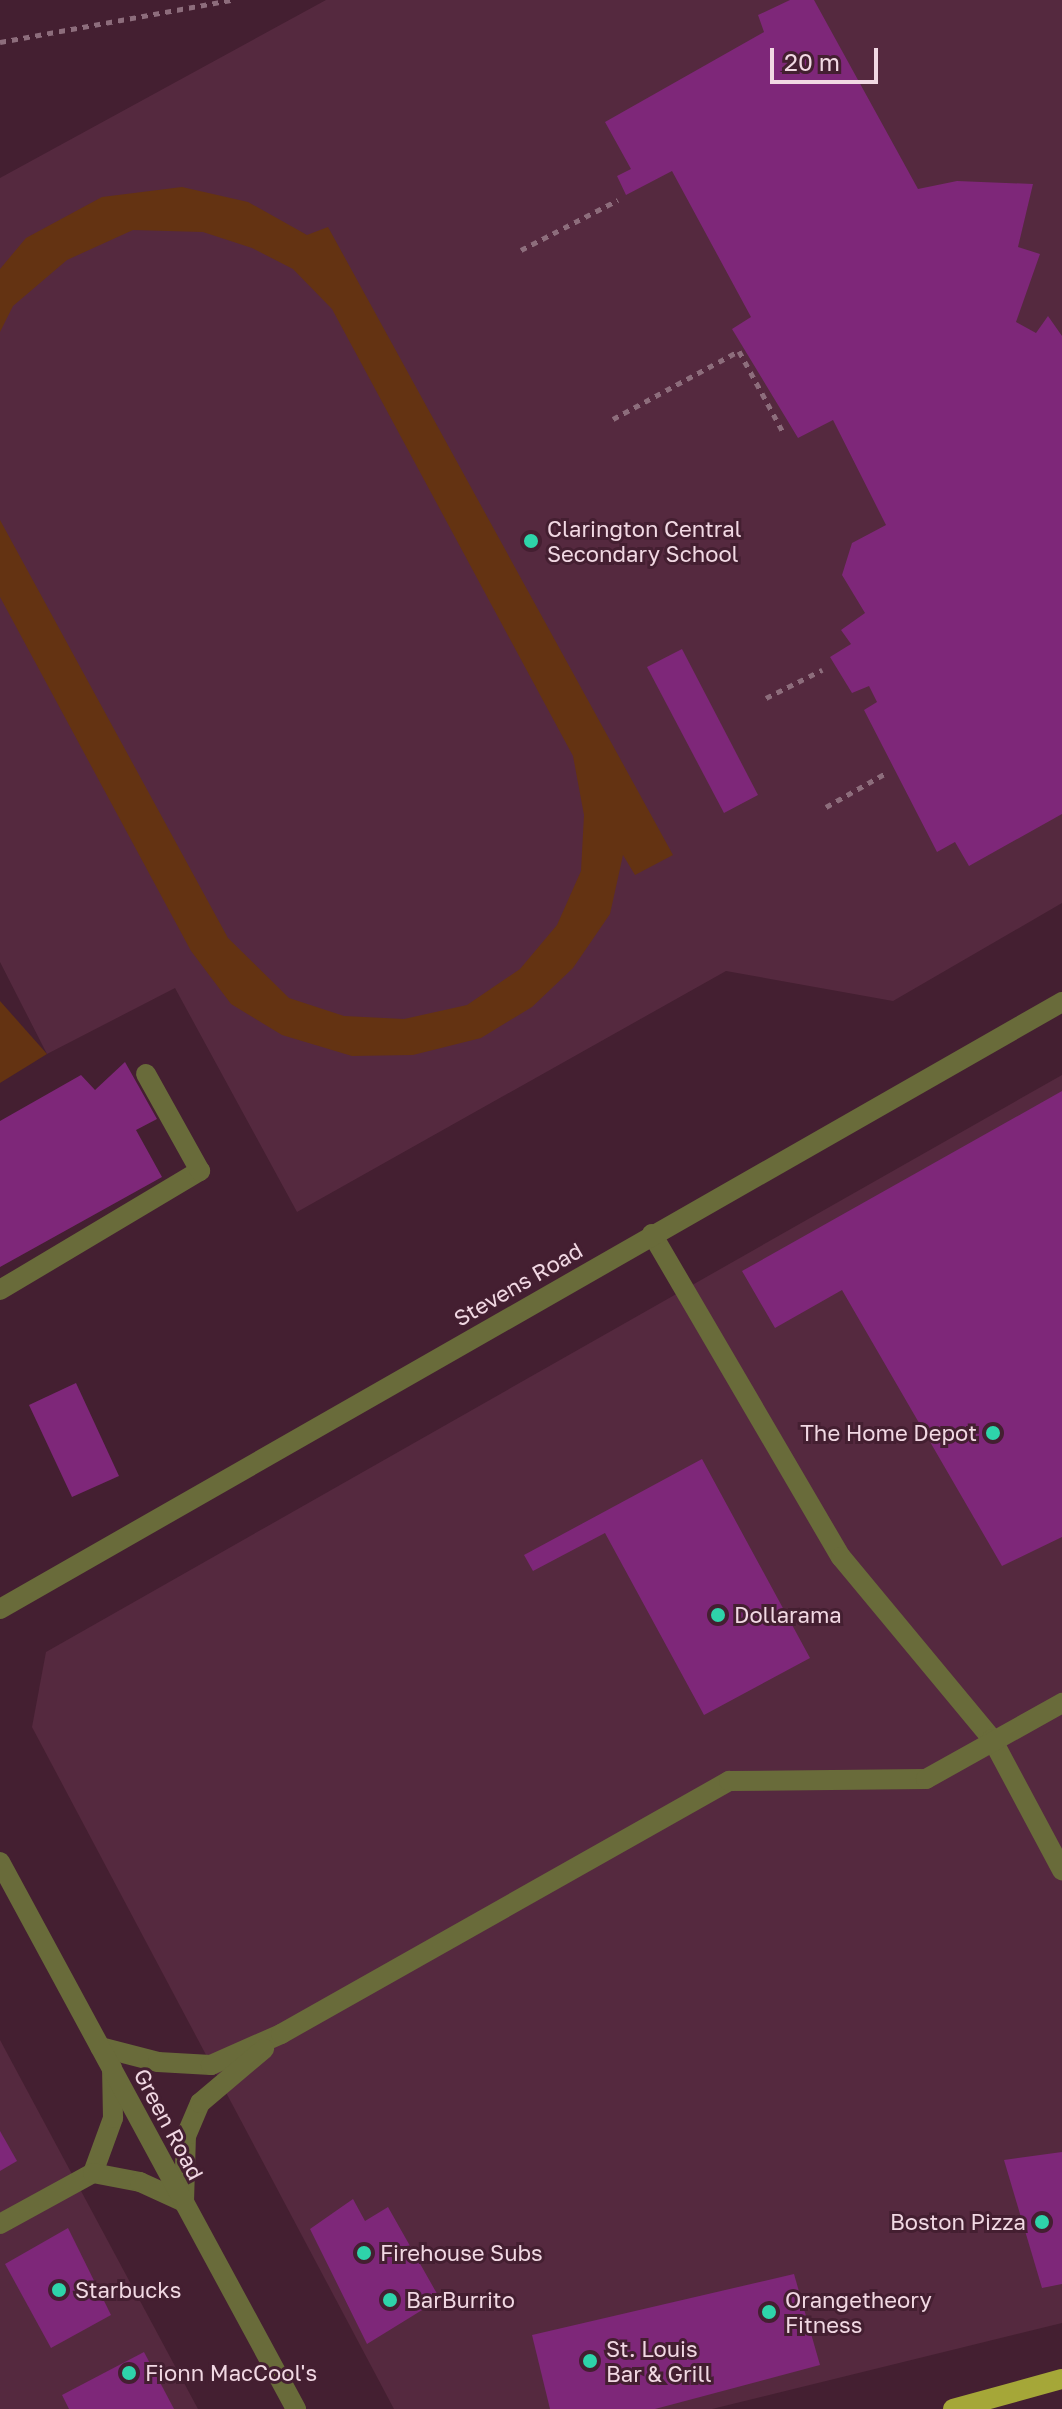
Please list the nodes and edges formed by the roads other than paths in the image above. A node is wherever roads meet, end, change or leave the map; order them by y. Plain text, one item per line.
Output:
1 (1062, 1002) edge
2 (146, 1074) dead end
3 (652, 1234) junction
4 (0, 1290) edge
5 (0, 1609) edge
6 (1062, 1703) edge
7 (992, 1739) junction
8 (0, 1862) edge
9 (1062, 1870) edge
10 (281, 2034) junction
11 (100, 2047) junction
12 (112, 2068) junction
13 (93, 2173) junction
14 (184, 2202) junction
15 (0, 2224) edge
16 (1062, 2379) edge
17 (296, 2409) edge
18 (953, 2409) edge

1 - 3 street, Stevens Road
2 - 4 street
3 - 5 street, Stevens Road
3 - 7 street
6 - 7 street
7 - 9 street
7 - 10 street
8 - 11 street, Green Road
10 - 11 street
10 - 14 street
11 - 12 street, Green Road
12 - 13 street
12 - 14 street, Green Road
13 - 14 street
13 - 15 street
14 - 17 street, Green Road
16 - 18 main road

